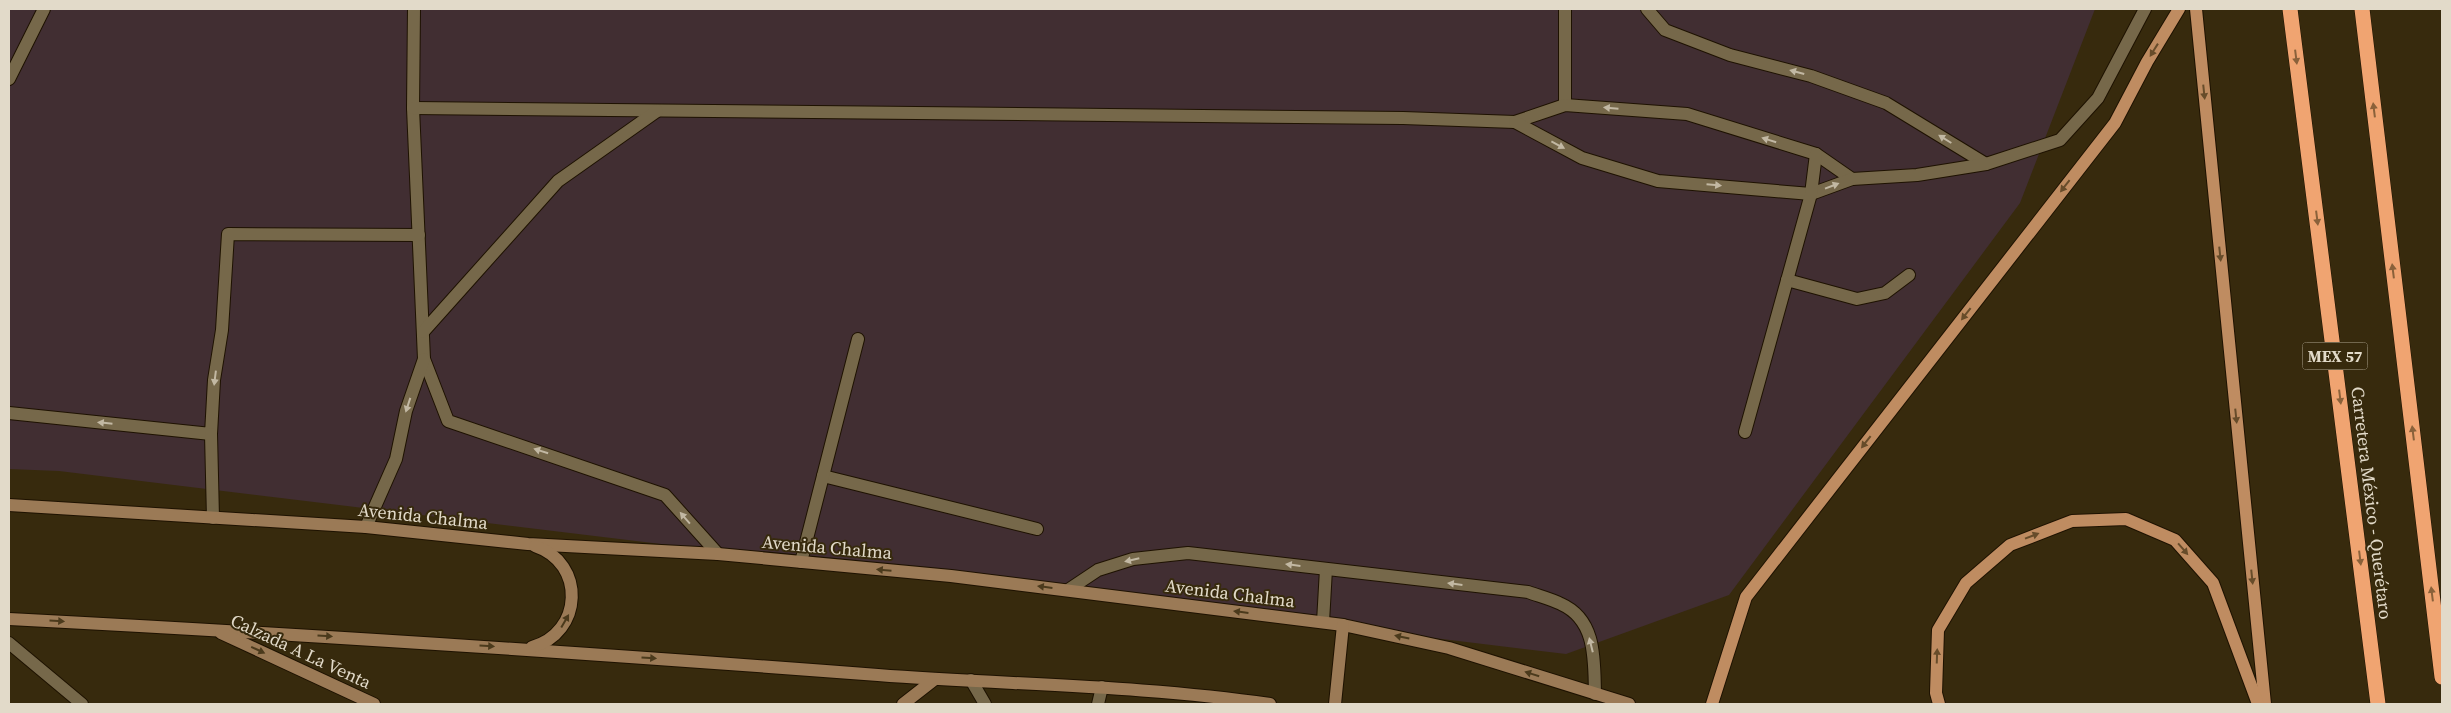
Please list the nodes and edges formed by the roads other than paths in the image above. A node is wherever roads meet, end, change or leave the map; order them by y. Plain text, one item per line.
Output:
1 (44, 9) edge
2 (414, 9) edge
3 (1565, 9) edge
4 (1647, 9) edge
5 (2145, 9) edge
6 (2179, 9) edge
7 (2196, 9) edge
8 (2290, 9) edge
9 (2362, 9) edge
10 (9, 79) edge
11 (1565, 105) junction
12 (413, 108) junction
13 (657, 111) junction
14 (1515, 122) junction
15 (1816, 154) junction
16 (1986, 164) junction
17 (1852, 179) junction
18 (1811, 194) junction
19 (418, 235) junction
20 (1909, 275) dead end
21 (1787, 280) junction
22 (423, 332) junction
23 (858, 339) dead end
24 (424, 359) junction
25 (9, 413) edge
26 (1745, 432) dead end
27 (211, 434) junction
28 (823, 476) junction
29 (9, 505) edge
30 (214, 518) junction
31 (366, 527) junction
32 (1037, 530) dead end
33 (528, 544) junction
34 (718, 554) junction
35 (801, 562) junction
36 (1326, 569) junction
37 (1068, 590) junction
38 (9, 619) edge
39 (1323, 622) junction
40 (1343, 625) junction
41 (214, 630) junction
42 (9, 643) edge
43 (527, 648) junction
44 (2442, 677) edge
45 (935, 679) junction
46 (971, 680) junction
47 (1102, 687) junction
48 (1595, 694) junction
49 (1201, 699) edge
50 (82, 704) edge
51 (374, 704) edge
52 (903, 704) edge
53 (985, 704) edge
54 (1098, 704) edge
55 (1270, 704) edge
56 (1336, 704) edge
57 (1629, 704) edge
58 (1712, 704) edge
59 (1938, 704) edge
60 (2258, 704) edge
61 (2265, 704) edge
62 (2378, 704) edge

1 - 10 lane
2 - 12 lane
3 - 11 lane
16 -> 4 lane
5 - 16 lane
6 -> 58 main road
7 -> 61 main road
8 -> 62 highway, Carretera México - Querétaro / MEX 57
44 -> 9 highway
11 - 14 lane
15 -> 11 lane
12 - 13 lane
12 - 19 lane
13 - 14 lane
13 - 22 lane
14 -> 18 lane
15 - 17 lane
15 - 18 lane
16 - 17 lane
18 -> 17 lane
18 - 21 lane
19 - 22 lane
19 -> 27 lane
20 - 21 lane
21 - 26 lane
22 - 24 lane
23 - 28 lane
24 -> 31 lane
34 -> 24 lane
27 -> 25 lane
27 - 30 lane
28 - 32 lane
28 - 35 lane
29 - 30 main road, Avenida Chalma
30 - 31 main road, Avenida Chalma
31 - 33 main road, Avenida Chalma
33 - 34 main road, Avenida Chalma
43 -> 33 main road
34 - 35 main road, Avenida Chalma
37 -> 35 main road, Avenida Chalma
36 -> 37 lane
36 - 39 lane
48 -> 36 lane
39 -> 37 main road, Avenida Chalma
38 -> 41 main road
39 - 40 main road, Avenida Chalma
48 -> 40 main road, Avenida Chalma
40 - 56 main road
41 -> 43 main road
41 -> 51 main road, Calzada A La Venta
42 - 50 lane
43 -> 45 main road
45 - 46 main road
45 - 52 main road
46 - 47 main road
46 - 53 lane
47 - 49 main road
47 - 54 lane
48 - 57 main road, Avenida Chalma
49 - 55 main road
59 -> 60 main road

